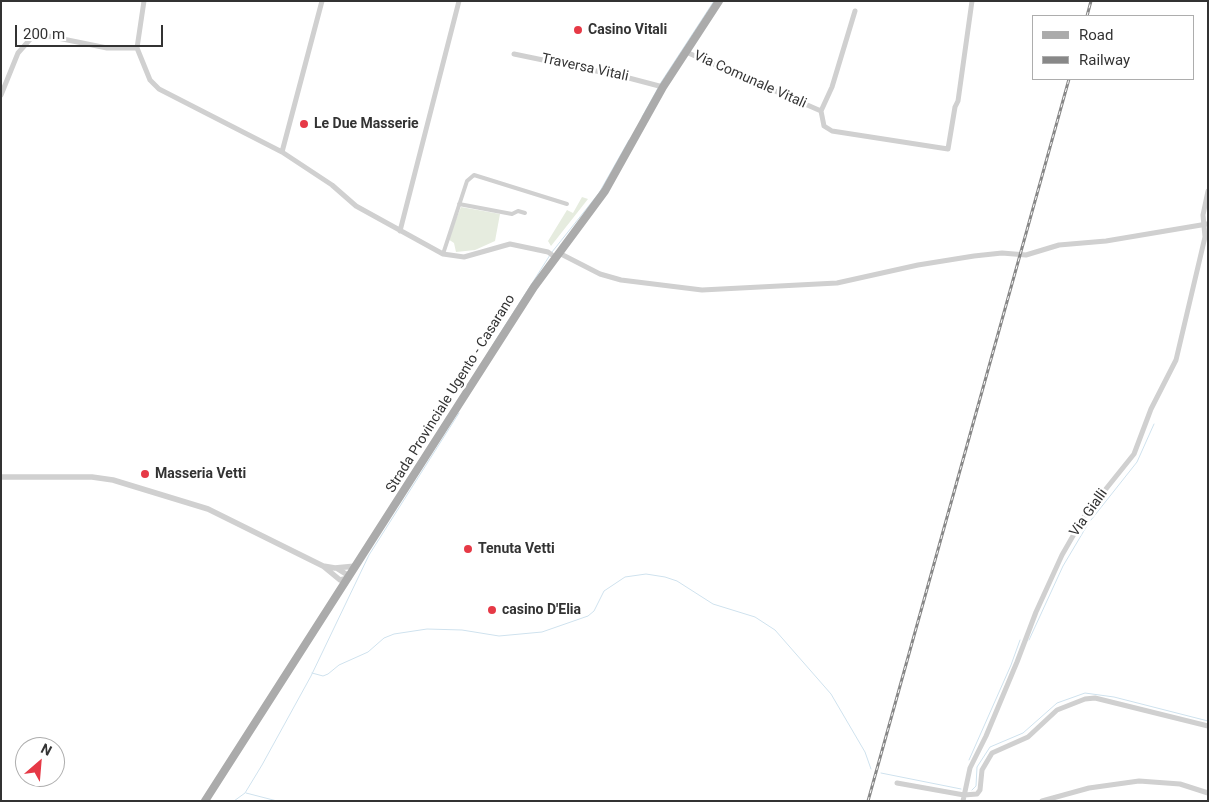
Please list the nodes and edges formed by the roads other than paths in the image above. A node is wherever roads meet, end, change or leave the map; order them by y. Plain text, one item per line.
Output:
1 (144, 1) edge
2 (322, 1) edge
3 (459, 1) edge
4 (719, 1) edge
5 (972, 1) edge
6 (855, 10) dead end
7 (137, 48) junction
8 (686, 52) junction
9 (514, 54) dead end
10 (660, 86) junction
11 (1, 95) edge
12 (821, 111) junction
13 (282, 152) junction
14 (1208, 191) edge
15 (459, 204) junction
16 (566, 204) dead end
17 (525, 213) dead end
18 (1206, 225) edge
19 (400, 231) junction
20 (443, 254) junction
21 (554, 254) junction
22 (1, 477) edge
23 (324, 566) junction
24 (356, 566) junction
25 (335, 568) junction
26 (334, 576) junction
27 (349, 578) junction
28 (336, 598) junction
29 (1208, 726) edge
30 (897, 783) dead end
31 (1208, 793) edge
32 (961, 795) edge
33 (205, 801) edge
34 (1042, 801) edge

1 - 7 street
2 - 13 street
3 - 19 street
4 - 8 main road, Strada Provinciale Ugento - Casarano
5 - 12 street, Via Comunale Vitali
6 - 12 street
7 - 11 street
7 - 13 street
8 - 10 main road, Strada Provinciale Ugento - Casarano
8 - 12 street, Via Comunale Vitali
9 - 10 street, Traversa Vitali
10 - 21 main road, Strada Provinciale Ugento - Casarano
13 - 19 street
14 - 18 street, Via Gialli
15 - 16 street
15 - 17 street
15 - 20 street
18 - 21 street
18 - 32 street, Via Gialli
19 - 20 street
20 - 21 street
21 - 24 main road, Strada Provinciale Ugento - Casarano
22 - 23 street
23 - 25 street
23 - 26 street
24 - 25 street
24 - 27 main road, Strada Provinciale Ugento - Casarano
25 - 27 street
26 - 27 street
26 - 28 street
27 - 28 main road, Strada Provinciale Ugento - Casarano
28 - 33 main road, Strada Provinciale Ugento - Casarano
29 - 32 street
30 - 32 street
31 - 34 street

